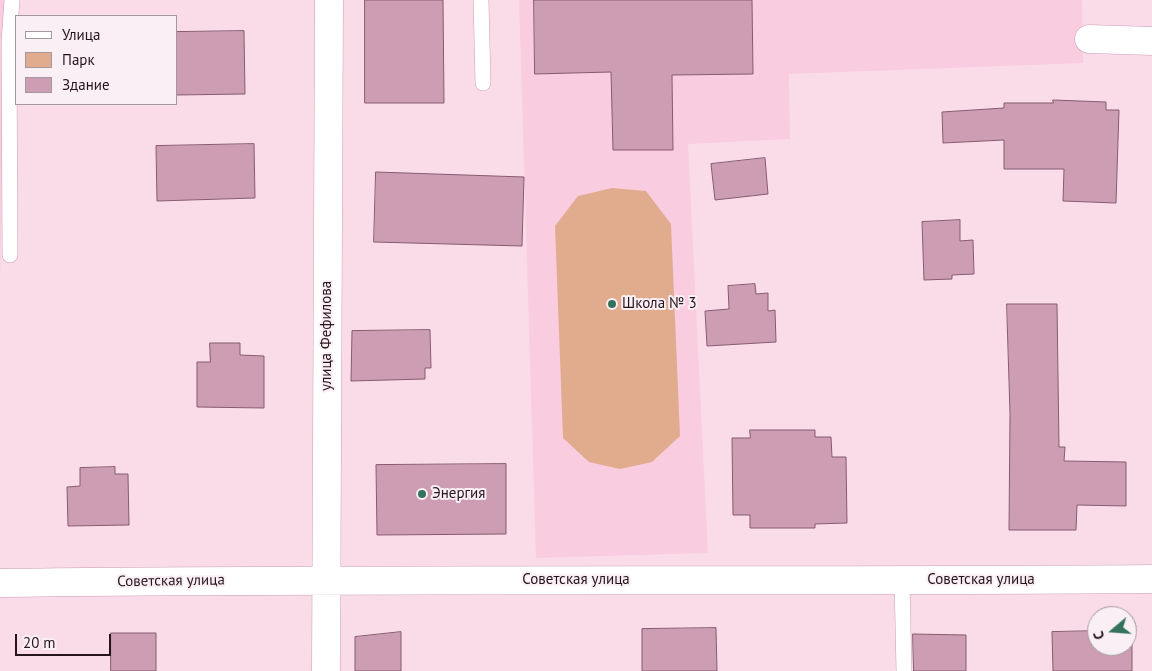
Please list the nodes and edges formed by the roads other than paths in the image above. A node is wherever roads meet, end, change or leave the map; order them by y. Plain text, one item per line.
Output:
1 (12, 0) edge
2 (329, 0) edge
3 (481, 0) edge
4 (1089, 39) dead end
5 (1152, 41) edge
6 (5, 42) edge
7 (482, 83) dead end
8 (10, 255) dead end
9 (325, 579) junction
10 (1152, 579) edge
11 (902, 581) junction
12 (0, 583) edge
13 (326, 671) edge
14 (904, 671) edge

1 - 6 lane
2 - 9 main road, улица Фефилова
3 - 7 lane
4 - 5 main road
6 - 8 lane
9 - 11 main road, Советская улица
9 - 12 main road, Советская улица
9 - 13 main road, улица Фефилова
10 - 11 main road, Советская улица
11 - 14 lane

